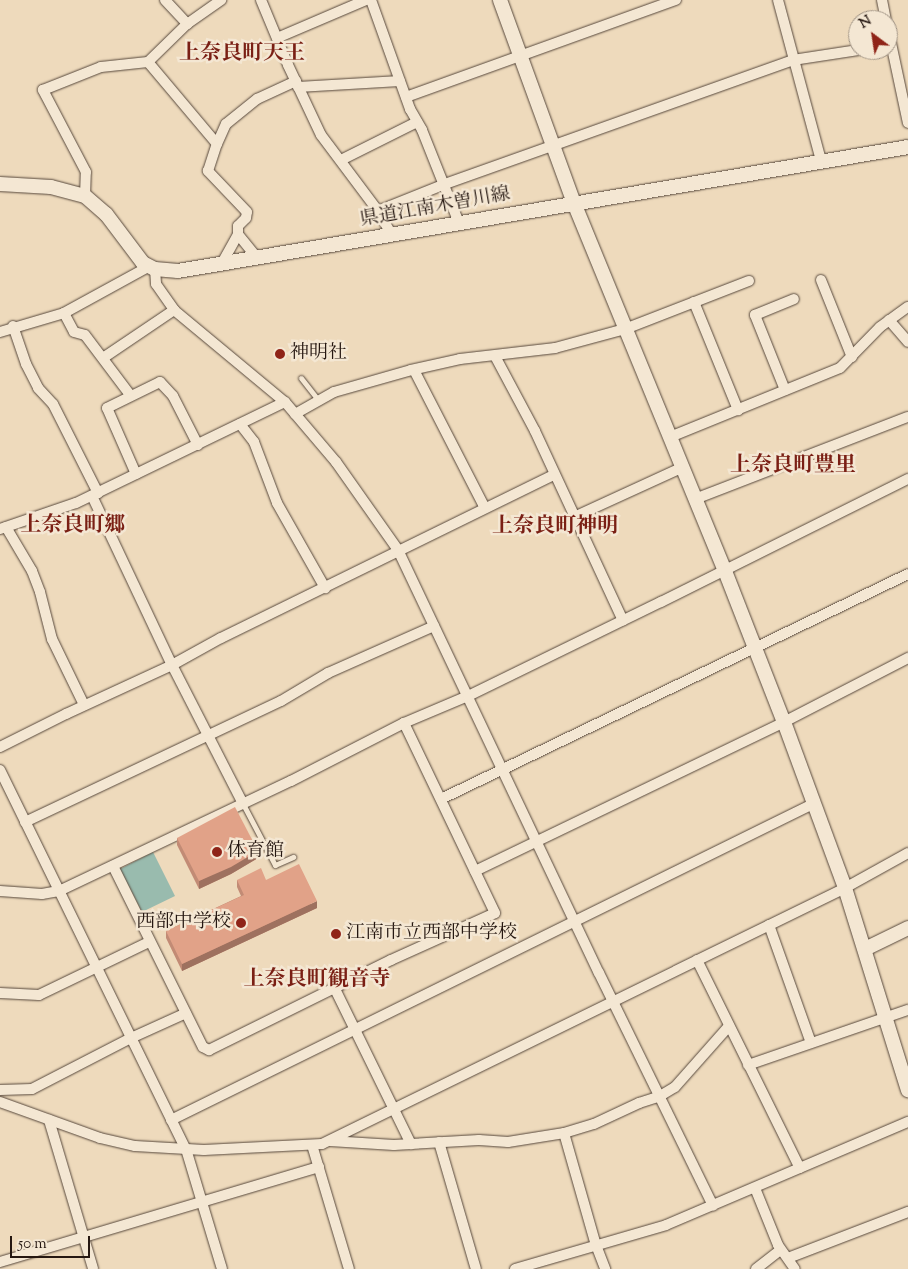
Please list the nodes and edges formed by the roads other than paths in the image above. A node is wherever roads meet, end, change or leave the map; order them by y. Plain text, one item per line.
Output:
1 (165, 0) edge
2 (221, 0) edge
3 (261, 0) edge
4 (366, 0) edge
5 (372, 0) edge
6 (500, 0) edge
7 (676, 0) edge
8 (778, 0) edge
9 (187, 24) junction
10 (277, 38) junction
11 (848, 52) edge
12 (521, 56) junction
13 (793, 60) junction
14 (896, 60) edge
15 (148, 62) junction
16 (903, 78) edge
17 (400, 80) junction
18 (297, 84) junction
19 (406, 97) junction
20 (417, 122) junction
21 (908, 123) edge
22 (217, 144) junction
23 (553, 144) junction
24 (908, 147) edge
25 (341, 160) junction
26 (821, 161) junction
27 (0, 184) edge
28 (444, 184) junction
29 (85, 196) junction
30 (574, 203) junction
31 (378, 211) junction
32 (459, 223) junction
33 (238, 234) junction
34 (392, 235) junction
35 (258, 259) junction
36 (221, 265) junction
37 (152, 268) junction
38 (821, 280) dead end
39 (749, 281) dead end
40 (794, 299) dead end
41 (694, 302) junction
42 (908, 307) edge
43 (174, 310) junction
44 (64, 313) junction
45 (889, 320) junction
46 (12, 326) junction
47 (625, 329) junction
48 (0, 332) edge
49 (908, 342) edge
50 (494, 356) junction
51 (852, 357) junction
52 (103, 358) junction
53 (414, 370) junction
54 (301, 378) dead end
55 (785, 390) junction
56 (132, 396) junction
57 (319, 401) junction
58 (285, 402) junction
59 (738, 410) junction
60 (295, 414) junction
61 (908, 417) edge
62 (240, 424) junction
63 (670, 437) junction
64 (198, 445) junction
65 (682, 468) junction
66 (136, 474) junction
67 (554, 475) junction
68 (908, 480) edge
69 (95, 495) junction
70 (695, 499) junction
71 (486, 508) junction
72 (574, 518) junction
73 (3, 528) edge
74 (398, 550) junction
75 (725, 571) junction
76 (908, 574) edge
77 (325, 588) junction
78 (623, 621) junction
79 (434, 626) junction
80 (756, 649) junction
81 (908, 658) edge
82 (172, 665) junction
83 (468, 696) junction
84 (84, 705) junction
85 (784, 722) junction
86 (404, 723) junction
87 (207, 734) junction
88 (0, 747) edge
89 (0, 770) edge
90 (503, 770) junction
91 (441, 799) junction
92 (243, 804) junction
93 (813, 804) junction
94 (25, 822) junction
95 (537, 841) junction
96 (908, 853) edge
97 (293, 857) dead end
98 (113, 866) junction
99 (475, 871) junction
100 (845, 888) junction
101 (0, 891) edge
102 (59, 891) junction
103 (575, 922) junction
104 (769, 925) junction
105 (908, 928) edge
106 (149, 942) junction
107 (865, 949) junction
108 (697, 960) junction
109 (97, 967) junction
110 (335, 989) junction
111 (0, 993) edge
112 (613, 1001) junction
113 (908, 1010) edge
114 (186, 1014) junction
115 (886, 1018) junction
116 (729, 1026) junction
117 (354, 1031) junction
118 (131, 1038) junction
119 (811, 1043) junction
120 (748, 1065) junction
121 (0, 1090) edge
122 (908, 1090) edge
123 (660, 1096) junction
124 (0, 1102) edge
125 (394, 1108) junction
126 (49, 1120) junction
127 (171, 1120) junction
128 (908, 1122) edge
129 (564, 1133) junction
130 (329, 1141) junction
131 (439, 1142) junction
132 (411, 1144) junction
133 (312, 1145) junction
134 (186, 1149) junction
135 (319, 1167) junction
136 (800, 1168) junction
137 (755, 1188) junction
138 (200, 1201) junction
139 (713, 1206) junction
140 (908, 1212) edge
141 (84, 1237) junction
142 (596, 1246) junction
143 (780, 1250) junction
144 (788, 1258) junction
145 (0, 1262) edge
146 (93, 1269) edge
147 (222, 1269) edge
148 (350, 1269) edge
149 (476, 1269) edge
150 (514, 1269) edge
151 (605, 1269) edge
152 (756, 1269) edge
153 (795, 1269) edge

1 - 9 street
2 - 9 street
3 - 10 street
4 - 10 street
5 - 17 street
6 - 12 street
7 - 12 street
8 - 13 street
9 - 15 street
10 - 18 street
11 - 13 street
12 - 19 street
12 - 23 street
13 - 23 street
13 - 26 street
14 - 16 street
15 - 22 street
15 - 29 street
16 - 21 street
17 - 18 street
17 - 19 street
18 - 22 street
18 - 25 street
19 - 20 street
20 - 25 street
20 - 28 street
22 - 33 street
23 - 28 street
23 - 30 street
24 - 26 street, 県道江南木曽川線
25 - 31 street
26 - 30 street, 県道江南木曽川線
27 - 29 street
28 - 31 street
28 - 32 street
29 - 37 street
30 - 32 street, 県道江南木曽川線
30 - 47 street
31 - 34 street
32 - 34 street, 県道江南木曽川線
33 - 35 street
33 - 36 street
34 - 35 street, 県道江南木曽川線
35 - 36 street, 県道江南木曽川線
36 - 37 street, 県道江南木曽川線
37 - 43 street
37 - 44 street
38 - 51 street
39 - 41 street
40 - 55 street
41 - 47 street
41 - 59 street
42 - 45 street
43 - 52 street
43 - 58 street
44 - 46 street
44 - 52 street
45 - 49 street
45 - 51 street
46 - 48 street
46 - 69 street
47 - 50 street
47 - 63 street
50 - 53 street
50 - 67 street
51 - 55 street
52 - 56 street
53 - 57 street
53 - 71 street
54 - 57 lane
55 - 59 street
56 - 64 street
56 - 66 street
57 - 60 street
58 - 60 street
58 - 62 street
59 - 63 street
60 - 74 street
61 - 70 street
62 - 64 street
62 - 77 street
63 - 65 street
64 - 66 street
65 - 70 street
65 - 72 street
66 - 69 street
67 - 71 street
67 - 72 street
68 - 75 street
69 - 73 street
69 - 82 street
70 - 75 street
71 - 74 street
72 - 78 street
73 - 84 street
74 - 77 street
74 - 79 street
75 - 78 street
75 - 80 street
76 - 80 street
77 - 82 street
78 - 83 street
79 - 83 street
79 - 87 street
80 - 85 street
80 - 90 street
81 - 85 street
82 - 84 street
82 - 87 street
83 - 86 street
83 - 90 street
84 - 88 street
85 - 93 street
85 - 95 street
86 - 91 street
86 - 92 street
87 - 92 street
87 - 94 street
89 - 94 street
90 - 91 street
90 - 95 street
91 - 99 street
92 - 97 lane
92 - 98 street
93 - 100 street
93 - 103 street
94 - 102 street
95 - 99 street
95 - 103 street
96 - 100 street
98 - 102 street
98 - 106 street
99 - 110 street
100 - 104 street
100 - 107 street
101 - 102 street
102 - 109 street
103 - 112 street
103 - 117 street
104 - 108 street
104 - 119 street
105 - 107 street
106 - 109 street
106 - 114 street
107 - 115 street
108 - 112 street
108 - 116 street
109 - 111 street
109 - 118 street
110 - 114 street
110 - 117 street
112 - 123 street
112 - 125 street
113 - 115 street
114 - 118 street
115 - 119 street
115 - 122 street
116 - 120 street
116 - 123 street
117 - 125 street
117 - 127 street
118 - 121 street
118 - 127 street
119 - 120 street
120 - 136 street
123 - 129 street
123 - 139 street
124 - 126 street
125 - 130 street
125 - 132 street
126 - 134 street
126 - 141 street
127 - 134 street
128 - 136 street
129 - 131 street
129 - 142 street
130 - 132 street
130 - 133 street
131 - 132 street
131 - 149 street
133 - 134 street
133 - 135 street
134 - 138 street
135 - 138 street
135 - 148 street
136 - 137 street
137 - 139 street
137 - 143 street
138 - 141 street
138 - 147 street
139 - 142 street
140 - 144 street
141 - 145 street
141 - 146 street
142 - 150 street
142 - 151 street
143 - 144 street
143 - 152 street
144 - 153 street

